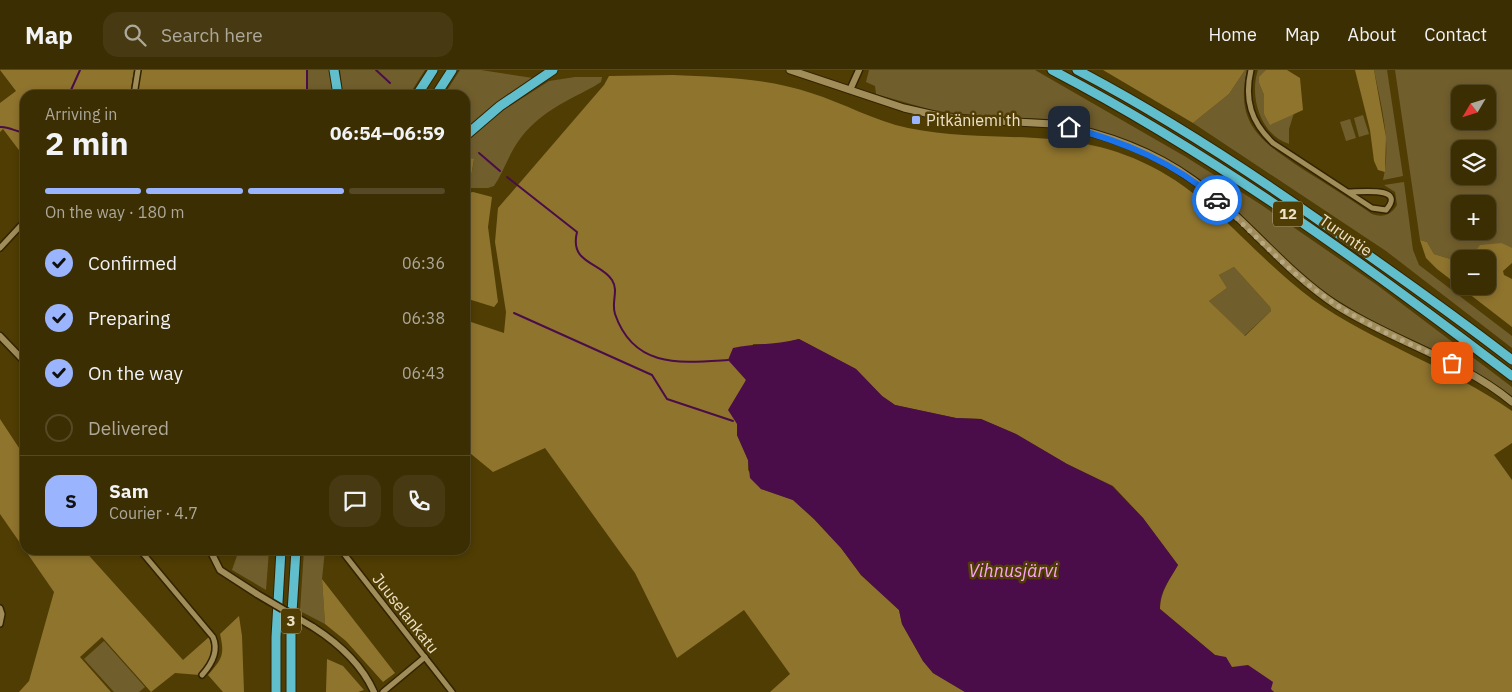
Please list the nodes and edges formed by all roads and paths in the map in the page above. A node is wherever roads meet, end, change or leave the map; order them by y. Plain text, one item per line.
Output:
1 (138, 70) edge
2 (433, 70) edge
3 (553, 70) edge
4 (790, 70) edge
5 (859, 70) edge
6 (1052, 70) edge
7 (1077, 70) edge
8 (1087, 70) edge
9 (1251, 70) edge
10 (334, 72) edge
11 (450, 73) edge
12 (1108, 86) junction
13 (135, 90) edge
14 (337, 90) edge
15 (420, 90) edge
16 (439, 90) edge
17 (850, 90) junction
18 (470, 132) edge
19 (1349, 192) junction
20 (20, 226) edge
21 (0, 248) edge
22 (0, 336) edge
23 (20, 357) edge
24 (1512, 360) edge
25 (1512, 376) edge
26 (1512, 402) edge
27 (144, 555) edge
28 (212, 555) edge
29 (281, 555) edge
30 (296, 555) edge
31 (345, 555) edge
32 (0, 608) edge
33 (0, 624) edge
34 (425, 658) junction
35 (202, 675) dead end
36 (276, 692) edge
37 (291, 692) edge
38 (374, 692) edge
39 (383, 692) edge
40 (452, 692) edge

1 - 13 street
2 - 15 highway
3 - 18 highway
4 - 17 main road
5 - 17 street
6 - 25 highway, Turuntie / 12
7 - 12 highway, Turuntie / 12
8 - 12 highway
9 - 19 street
10 - 14 highway
11 - 16 highway
12 - 24 highway, Turuntie / 12
17 - 26 main road
19 - 19 street
20 - 21 street
22 - 23 street
27 - 35 street
28 - 38 street, bridge
29 - 36 highway, 3
30 - 37 highway, 3
31 - 34 street, Juuselankatu
32 - 33 street
34 - 39 street
34 - 40 street, Juuselankatu

